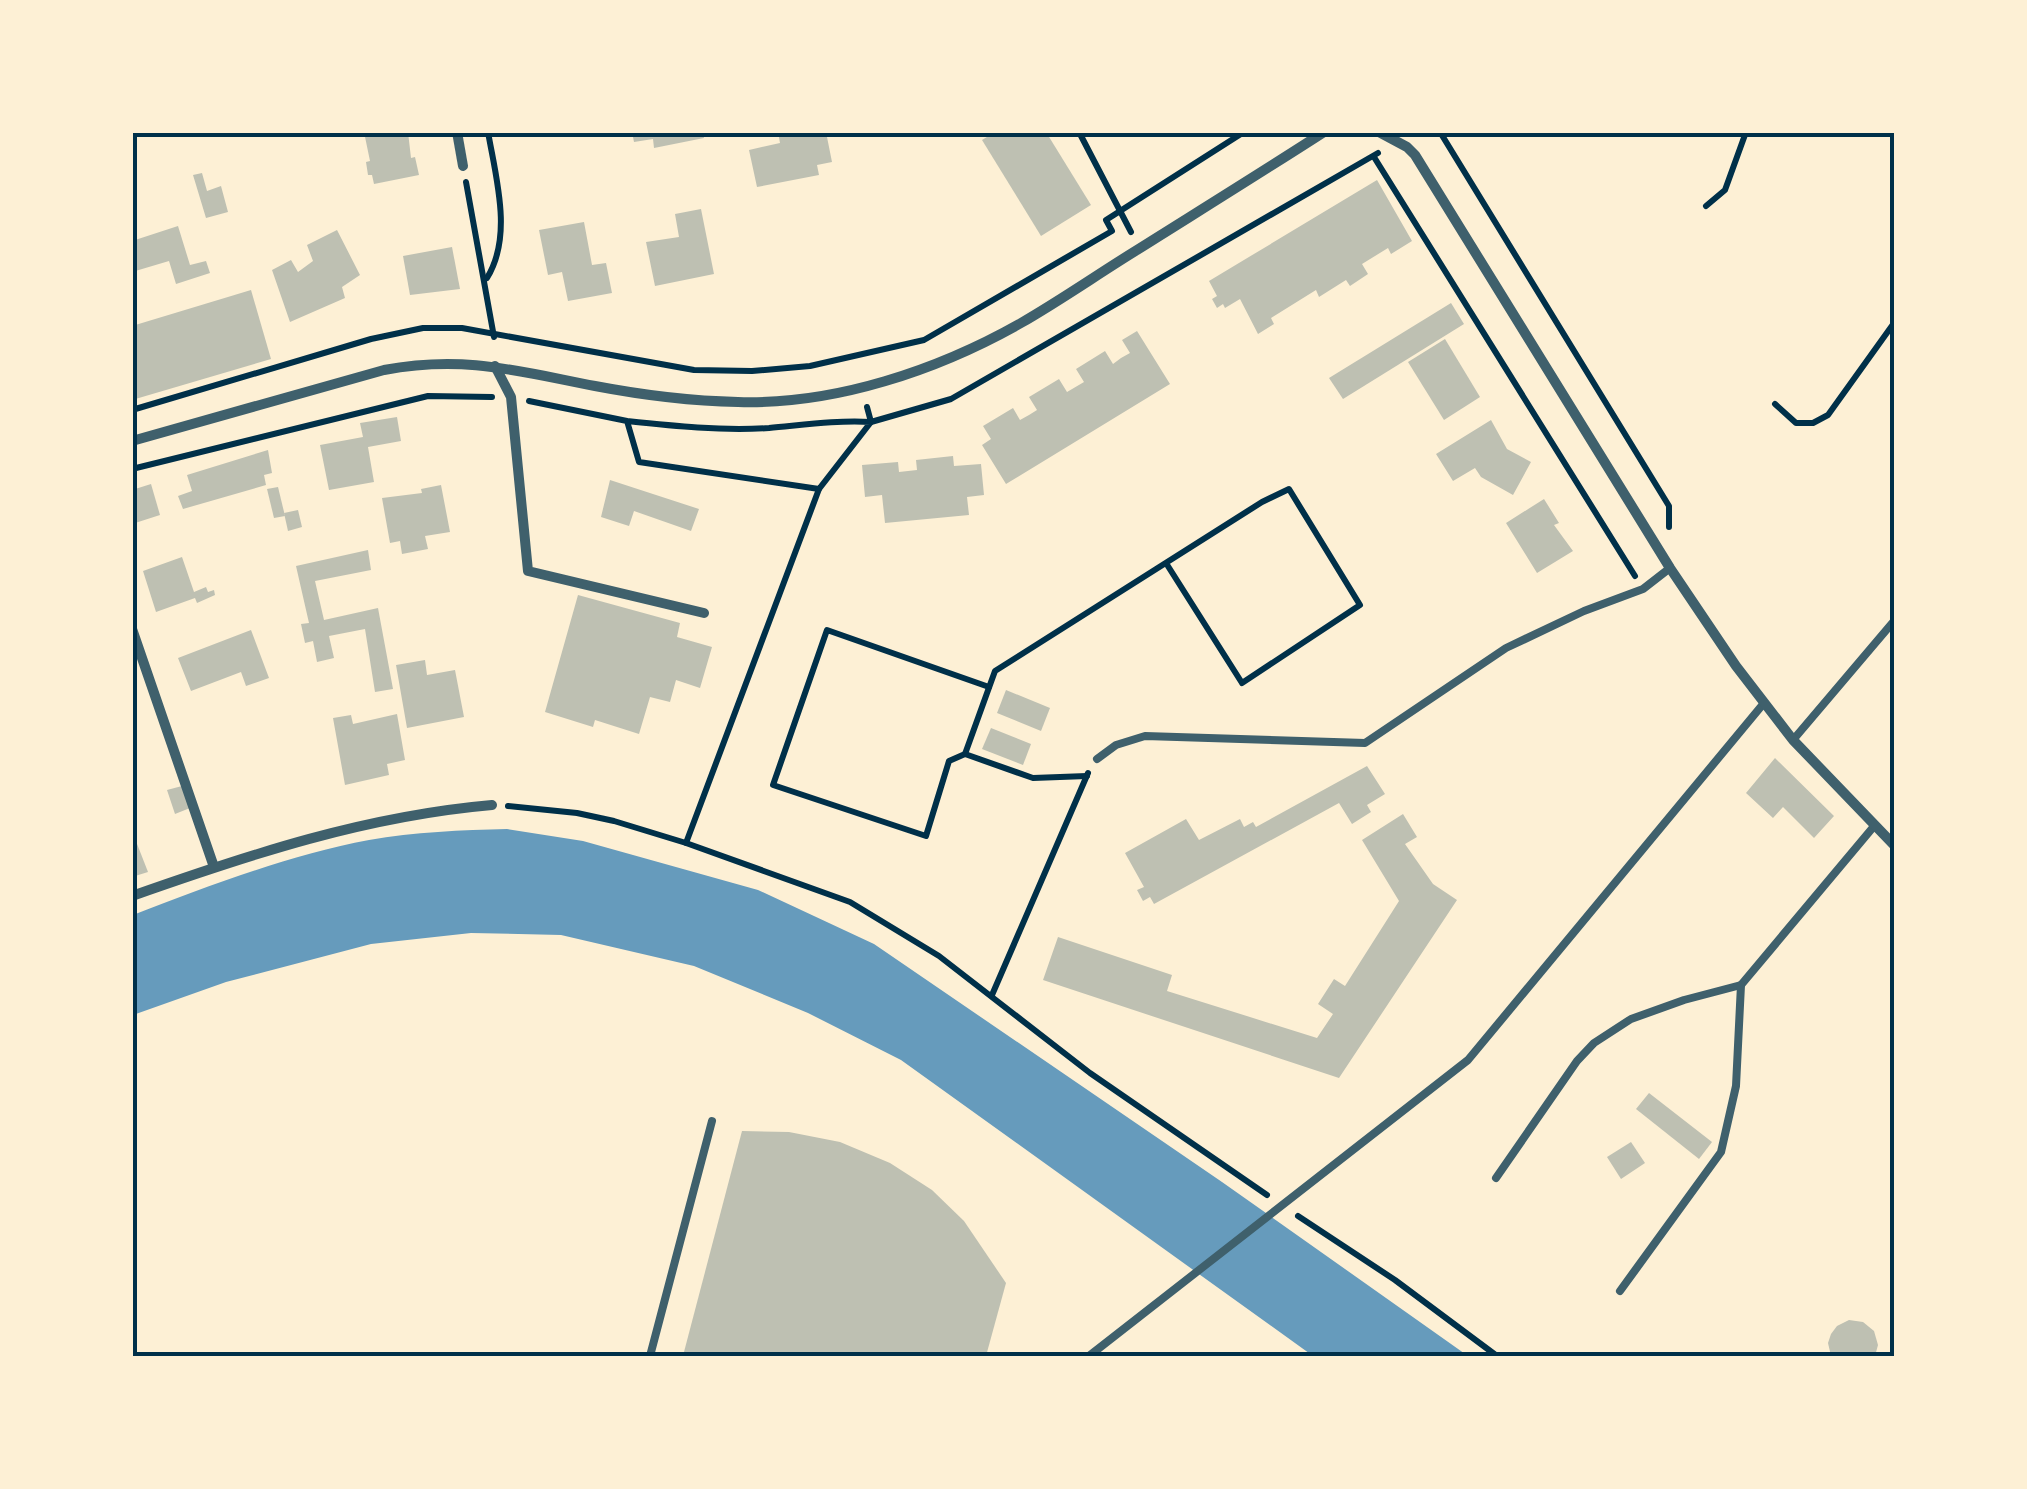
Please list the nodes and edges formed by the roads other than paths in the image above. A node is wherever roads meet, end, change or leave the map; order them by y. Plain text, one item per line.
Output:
1 (457, 132) edge
2 (1324, 132) edge
3 (1379, 132) edge
4 (463, 166) road end
5 (495, 366) junction
6 (132, 440) edge
7 (1670, 568) junction
8 (704, 613) dead end
9 (1894, 621) edge
10 (132, 629) edge
11 (1764, 703) junction
12 (1793, 740) junction
13 (1097, 759) road end
14 (492, 805) road end
15 (1875, 826) junction
16 (1894, 845) edge
17 (214, 867) junction
18 (132, 896) edge
19 (1741, 985) junction
20 (712, 1122) dead end
21 (1496, 1178) dead end
22 (1620, 1291) dead end
23 (650, 1356) edge
24 (1089, 1356) edge

1 - 4 street
2 - 5 street
3 - 7 street
5 - 6 street
5 - 8 street
7 - 11 street
7 - 13 lane
9 - 12 lane
10 - 17 street
11 - 12 street
11 - 24 lane
12 - 15 street
14 - 17 street
15 - 16 street
15 - 19 lane
17 - 18 street
19 - 21 lane
19 - 22 lane
20 - 23 lane

